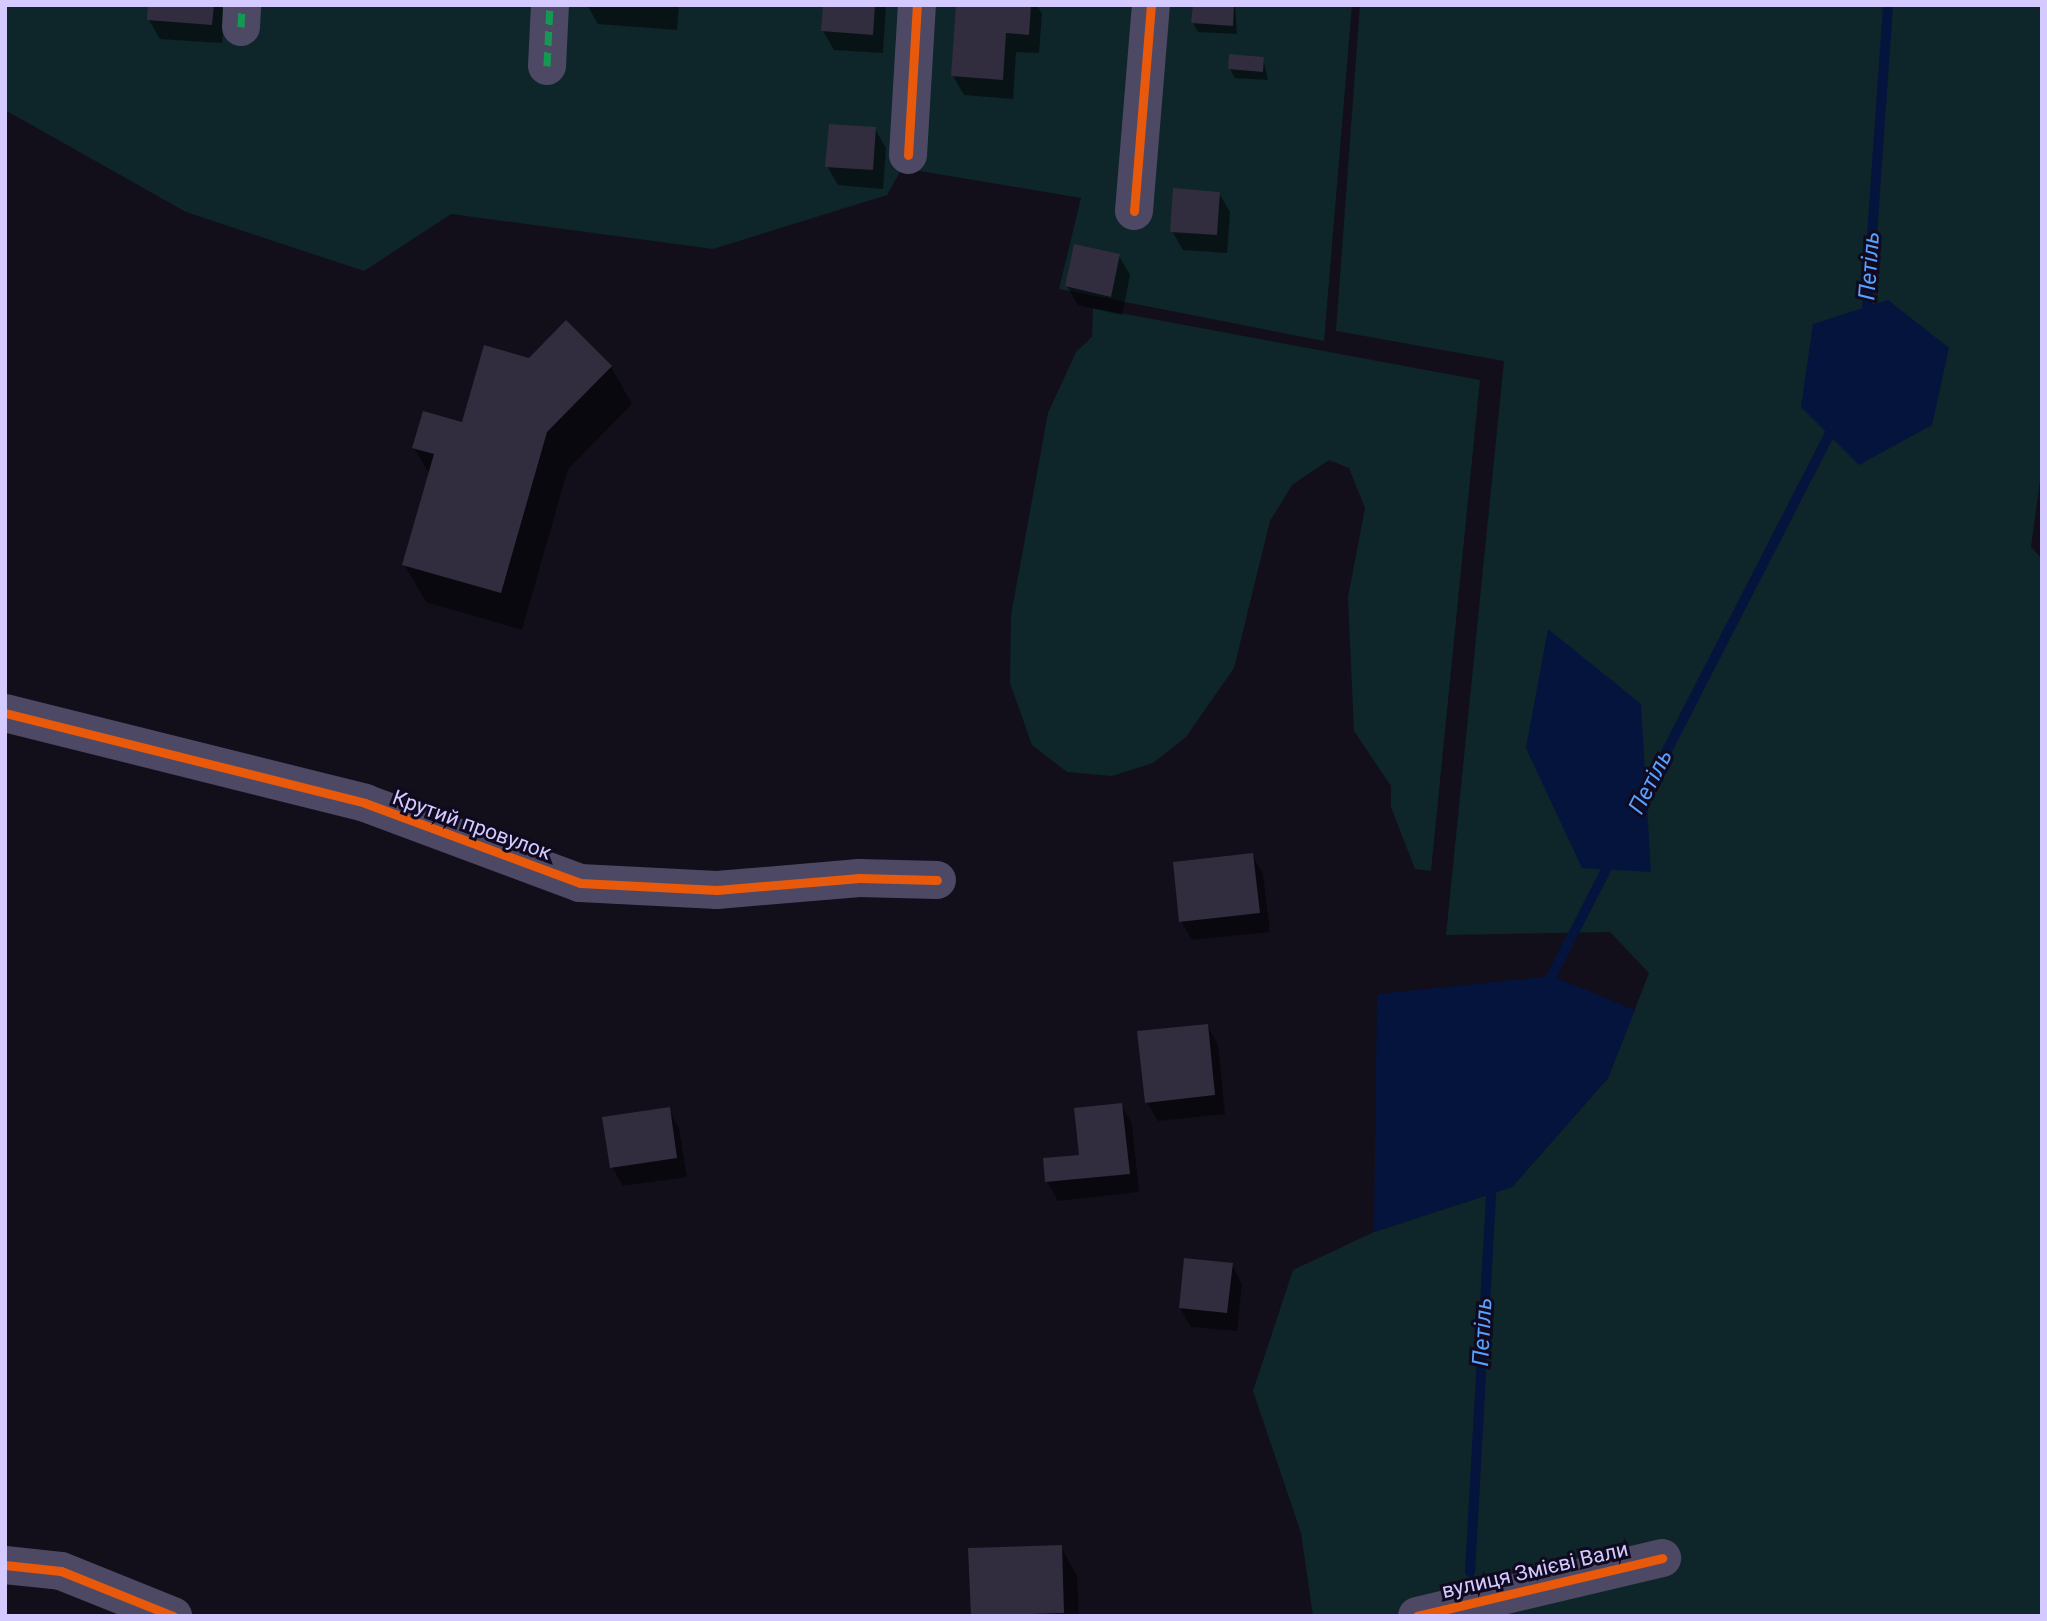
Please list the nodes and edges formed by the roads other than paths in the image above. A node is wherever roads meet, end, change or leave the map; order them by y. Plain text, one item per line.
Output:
1 (551, 5) edge
2 (917, 5) edge
3 (1151, 5) edge
4 (547, 66) dead end
5 (908, 155) dead end
6 (1134, 211) dead end
7 (5, 713) edge
8 (937, 880) dead end
9 (1662, 1558) dead end
10 (5, 1565) edge
11 (173, 1616) edge
12 (1417, 1616) edge

1 - 4 street
2 - 5 street
3 - 6 street
7 - 8 street, Крутий провулок
9 - 12 street, вулиця Змієві Вали
10 - 11 street

